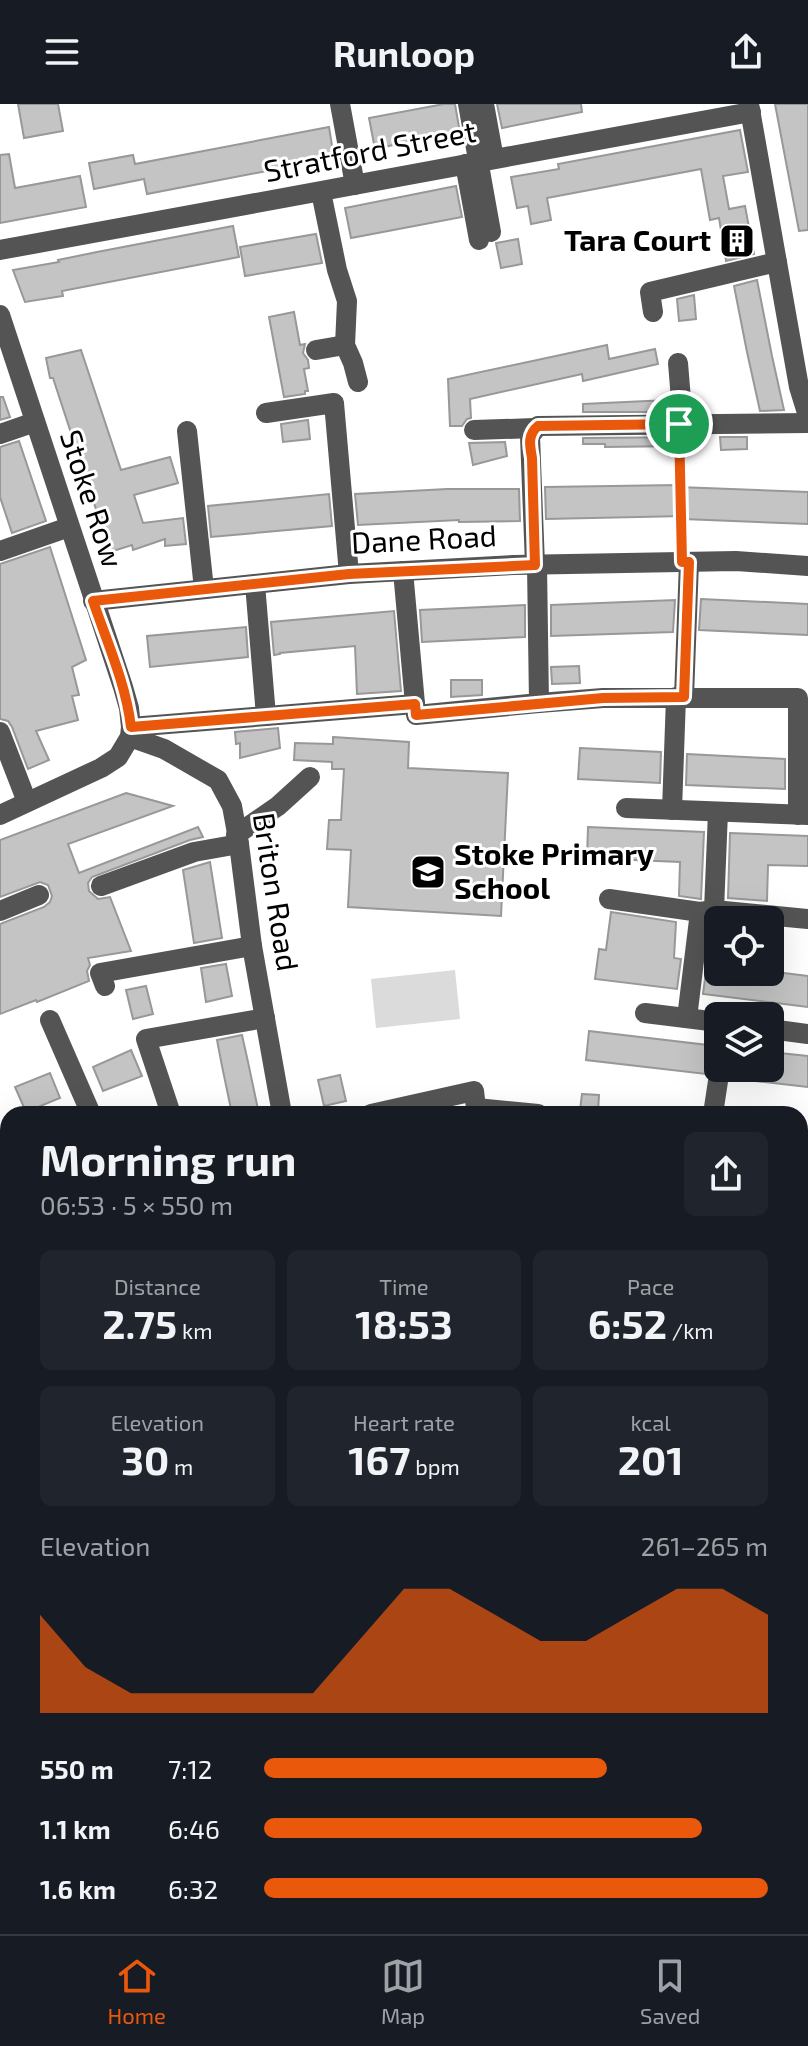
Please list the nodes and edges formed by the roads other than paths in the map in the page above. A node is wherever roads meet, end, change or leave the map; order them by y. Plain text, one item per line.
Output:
1 (340, 104) edge
2 (468, 104) edge
3 (484, 104) edge
4 (750, 108) edge
5 (480, 162) junction
6 (355, 185) junction
7 (321, 192) junction
8 (485, 236) dead end
9 (0, 250) edge
10 (777, 262) junction
11 (653, 312) dead end
12 (0, 315) edge
13 (345, 345) junction
14 (316, 350) dead end
15 (678, 363) dead end
16 (358, 382) dead end
17 (266, 413) dead end
18 (808, 416) edge
19 (35, 422) junction
20 (808, 423) edge
21 (681, 424) junction
22 (535, 428) junction
23 (474, 430) dead end
24 (187, 431) dead end
25 (0, 434) edge
26 (69, 527) junction
27 (0, 551) edge
28 (685, 562) junction
29 (536, 565) junction
30 (808, 566) edge
31 (403, 571) junction
32 (349, 574) junction
33 (255, 584) junction
34 (204, 589) junction
35 (93, 601) junction
36 (680, 697) junction
37 (539, 703) junction
38 (415, 704) junction
39 (266, 716) junction
40 (0, 732) edge
41 (130, 732) junction
42 (310, 777) dead end
43 (27, 802) junction
44 (626, 808) dead end
45 (672, 810) junction
46 (718, 812) junction
47 (0, 815) edge
48 (803, 815) edge
49 (238, 839) junction
50 (101, 886) dead end
51 (39, 895) dead end
52 (609, 899) dead end
53 (708, 906) edge
54 (0, 911) edge
55 (704, 911) edge
56 (784, 917) edge
57 (808, 919) edge
58 (704, 927) edge
59 (252, 946) junction
60 (105, 986) dead end
61 (645, 1013) dead end
62 (265, 1018) junction
63 (687, 1018) junction
64 (50, 1020) dead end
65 (704, 1020) edge
66 (784, 1031) edge
67 (808, 1034) edge
68 (718, 1082) edge
69 (88, 1106) edge
70 (168, 1106) edge
71 (281, 1106) edge
72 (407, 1106) edge
73 (476, 1106) edge
74 (714, 1106) edge

1 - 6 street
2 - 5 street
3 - 5 street
4 - 5 street, Stratford Street
4 - 10 street
5 - 6 street, Stratford Street
5 - 8 street
6 - 7 street, Stratford Street
7 - 9 street, Stratford Street
7 - 13 street
10 - 11 street
10 - 18 street
12 - 19 street, Stoke Row
13 - 14 street
13 - 16 street
15 - 21 street
17 - 32 street
19 - 25 street
19 - 26 street, Stoke Row
20 - 21 street
21 - 22 street
22 - 23 street
22 - 29 street
24 - 34 street
26 - 27 street
26 - 35 street, Stoke Row
28 - 29 street, Dane Road
28 - 30 street, Dane Road
28 - 36 street
29 - 31 street, Dane Road
29 - 37 street
31 - 32 street, Dane Road
31 - 38 street
32 - 33 street, Dane Road
33 - 34 street, Dane Road
33 - 39 street
34 - 35 street, Dane Road
35 - 41 street, Stoke Row
36 - 37 street
36 - 45 street
36 - 48 street
37 - 38 street
38 - 39 street
39 - 41 street
40 - 43 street
41 - 43 street
41 - 49 street, Briton Road
42 - 49 street
43 - 47 street
44 - 45 street
45 - 46 street
46 - 48 street
46 - 53 street
49 - 50 street
49 - 59 street, Briton Road
51 - 54 street
52 - 55 street
56 - 57 street
58 - 63 street
59 - 60 street
59 - 62 street, Briton Road
61 - 63 street
62 - 70 street
62 - 71 street, Briton Road
63 - 65 street
64 - 69 street
66 - 67 street
68 - 74 street
72 - 73 street

